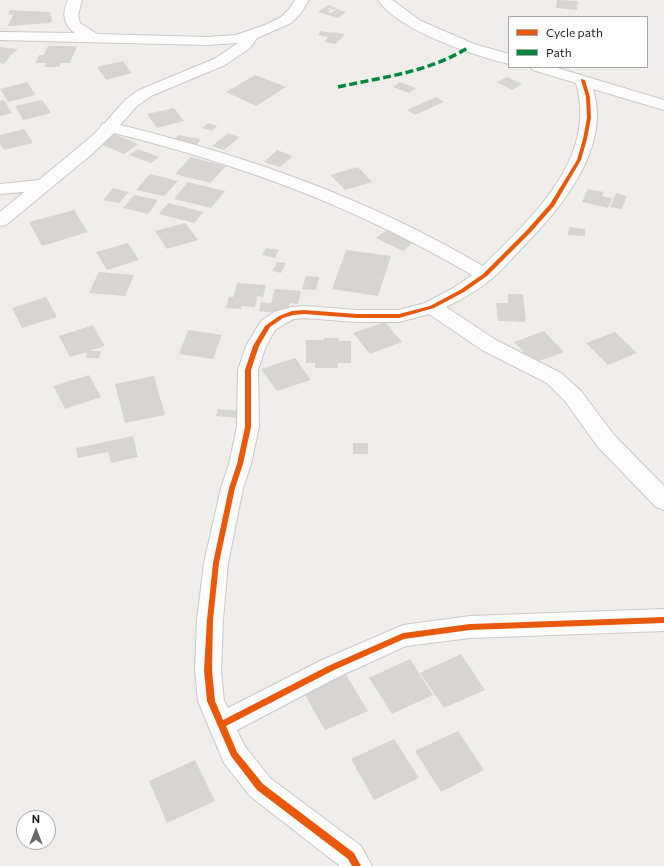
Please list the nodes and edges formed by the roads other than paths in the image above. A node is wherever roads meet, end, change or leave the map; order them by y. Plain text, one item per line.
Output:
1 (75, 0) edge
2 (302, 0) edge
3 (385, 0) edge
4 (252, 35) junction
5 (0, 36) edge
6 (94, 38) junction
7 (508, 59) edge
8 (541, 68) edge
9 (583, 80) junction
10 (664, 105) edge
11 (108, 128) junction
12 (43, 185) junction
13 (0, 190) edge
14 (0, 221) edge
15 (485, 275) junction
16 (432, 307) junction
17 (664, 501) edge
18 (664, 620) edge
19 (221, 725) junction
20 (357, 866) edge

1 - 6 street
2 - 4 street
3 - 7 street
4 - 6 street
4 - 11 street
5 - 6 street
8 - 9 street
9 - 10 street
9 - 15 street
11 - 12 street
11 - 15 street
12 - 13 street
12 - 14 street
15 - 16 street
16 - 17 street
16 - 19 street
18 - 19 street
19 - 20 street

